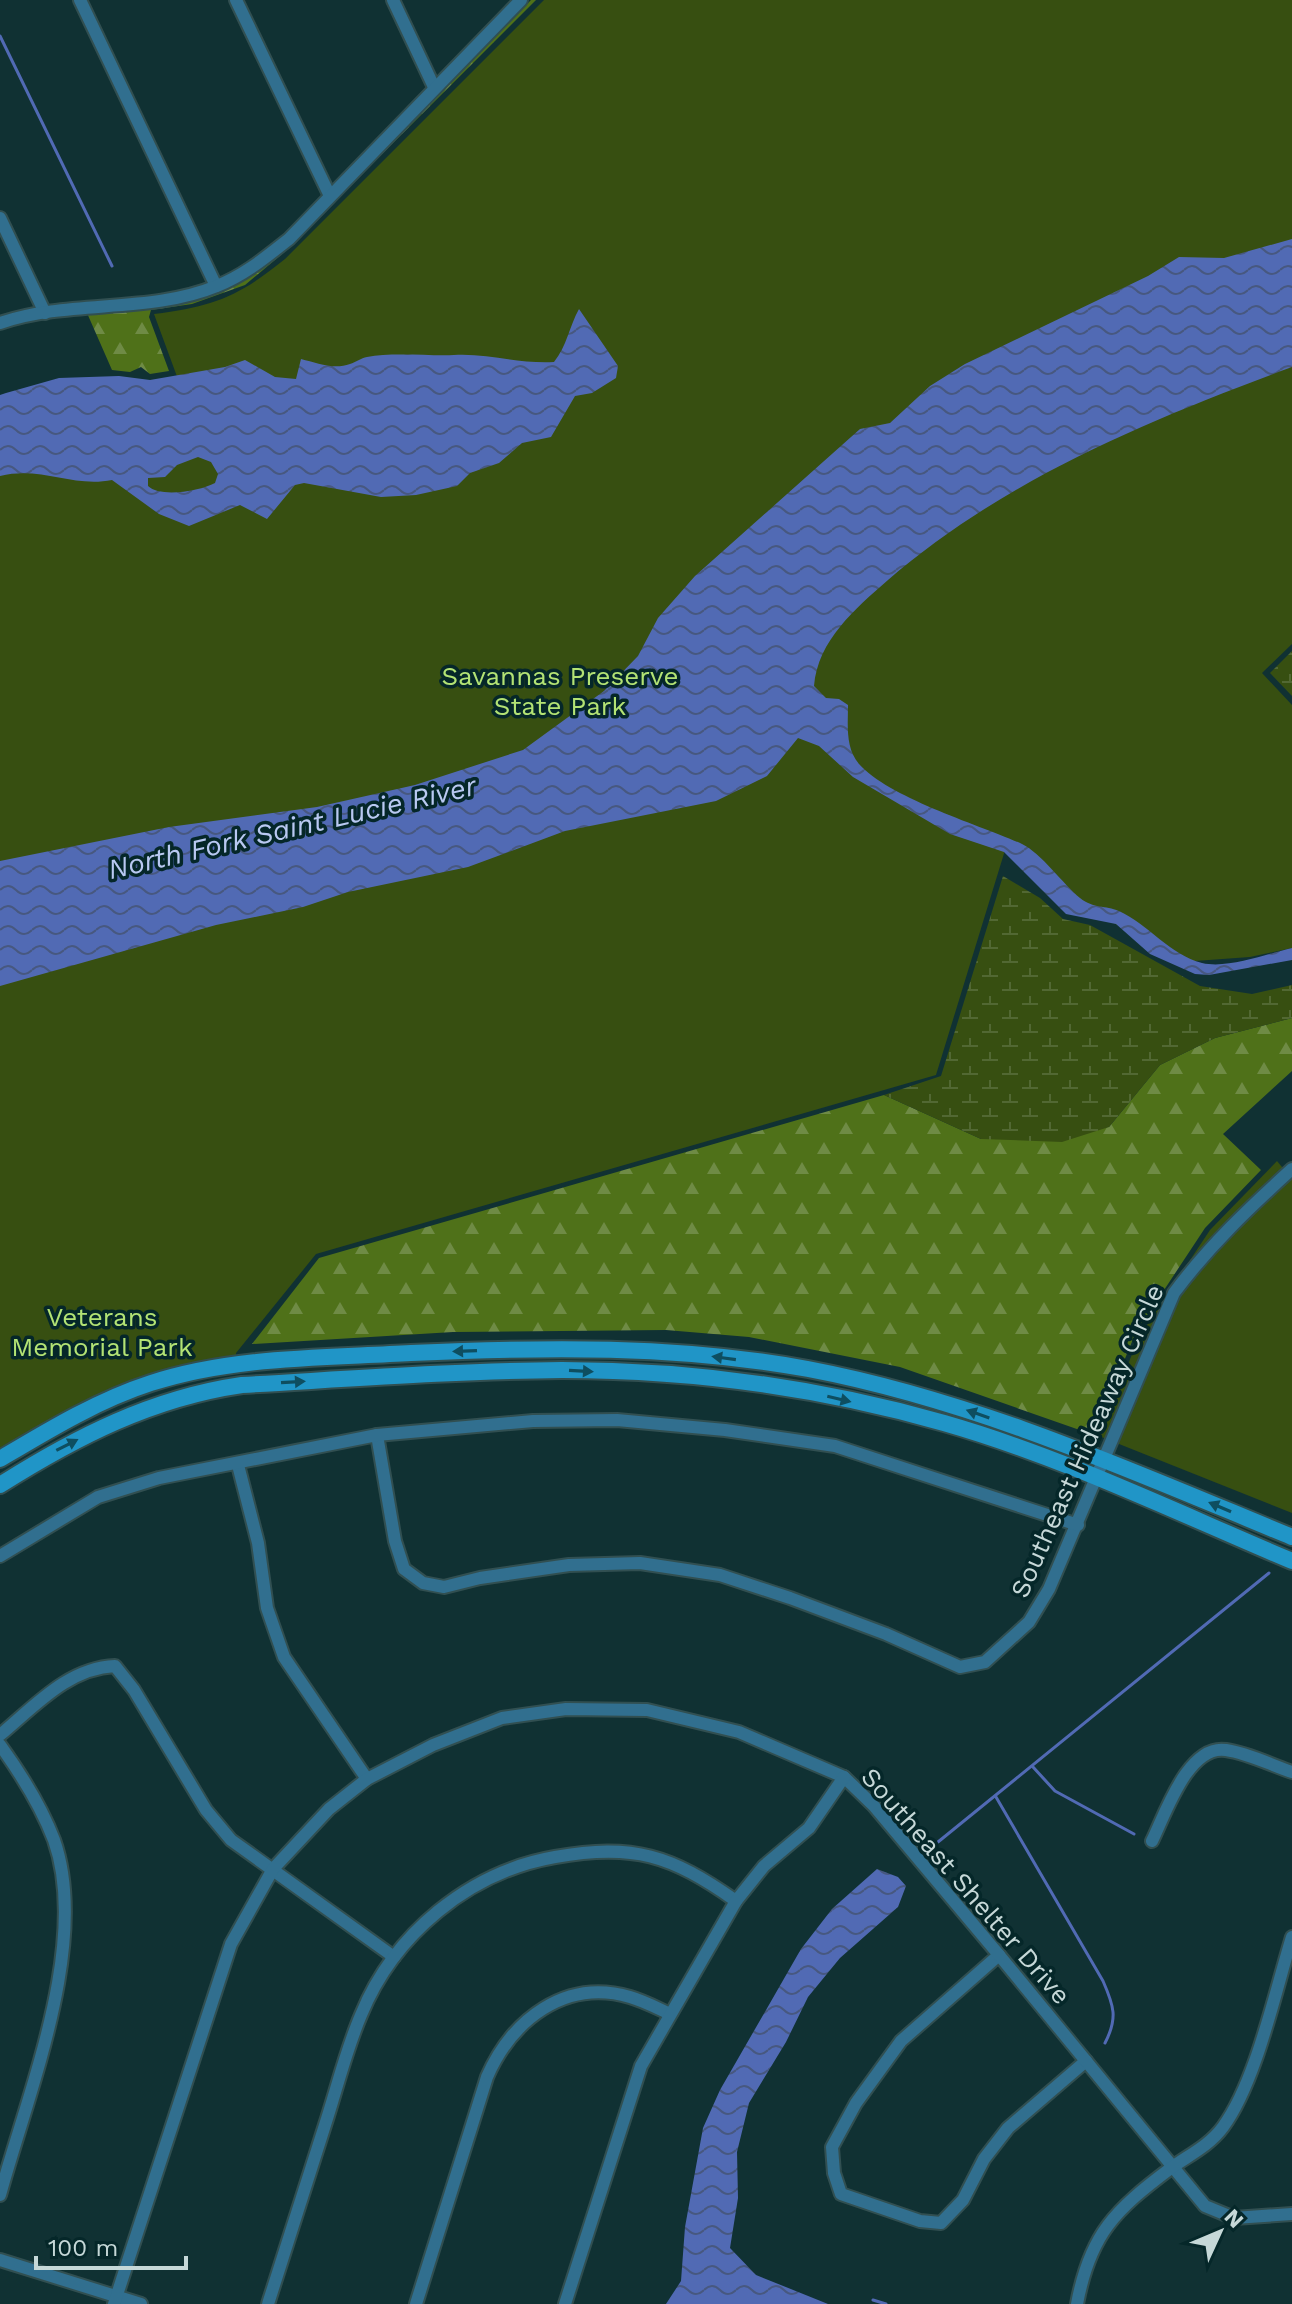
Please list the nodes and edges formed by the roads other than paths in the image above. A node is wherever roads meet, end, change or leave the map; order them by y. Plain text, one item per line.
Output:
1 (80, 0) edge
2 (236, 0) edge
3 (393, 0) edge
4 (521, 0) edge
5 (434, 87) junction
6 (330, 196) junction
7 (0, 218) edge
8 (216, 286) junction
9 (45, 313) junction
10 (0, 323) edge
11 (1292, 1169) edge
12 (1292, 1180) edge
13 (1276, 1182) junction
14 (377, 1435) junction
15 (0, 1459) edge
16 (1106, 1460) junction
17 (238, 1465) junction
18 (1098, 1479) junction
19 (0, 1485) edge
20 (1078, 1525) junction
21 (1292, 1537) edge
22 (0, 1556) edge
23 (1292, 1561) edge
24 (0, 1735) edge
25 (0, 1745) edge
26 (1292, 1772) edge
27 (844, 1777) junction
28 (367, 1779) junction
29 (1152, 1841) dead end
30 (273, 1869) junction
31 (736, 1901) junction
32 (1292, 1937) edge
33 (999, 1955) junction
34 (394, 1957) junction
35 (670, 2014) junction
36 (1086, 2061) junction
37 (1172, 2167) junction
38 (0, 2195) edge
39 (1292, 2214) edge
40 (0, 2260) edge
41 (116, 2300) edge
42 (141, 2304) edge
43 (268, 2304) edge
44 (416, 2304) edge
45 (565, 2304) edge
46 (1077, 2304) edge

1 - 8 street
2 - 6 street
3 - 5 street
4 - 5 street
5 - 6 street
6 - 8 street
7 - 9 street
8 - 9 street
9 - 10 street
11 - 13 street, Southeast Hideaway Circle
12 - 13 street
13 - 16 street, Southeast Hideaway Circle
14 - 17 street
14 - 20 street
14 - 20 street, Southeast Hideaway Circle
16 -> 15 main road
16 - 18 street, Southeast Hideaway Circle
21 -> 16 main road
17 - 22 street
17 - 28 street
19 -> 18 main road
18 - 20 street, Southeast Hideaway Circle
18 - 23 main road
24 - 30 street
25 - 38 street
26 - 29 street
27 - 28 street, Southeast Shelter Drive
27 - 31 street
27 - 33 street, Southeast Shelter Drive
28 - 30 street, Southeast Shelter Drive
30 - 34 street
30 - 41 street, Southeast Shelter Drive
31 - 34 street
31 - 35 street
32 - 37 street
33 - 36 street, Southeast Shelter Drive
33 - 36 street
34 - 43 street
35 - 44 street
35 - 45 street
36 - 37 street, Southeast Shelter Drive
37 - 39 street, Southeast Shelter Drive
37 - 46 street
40 - 41 street
41 - 42 street

